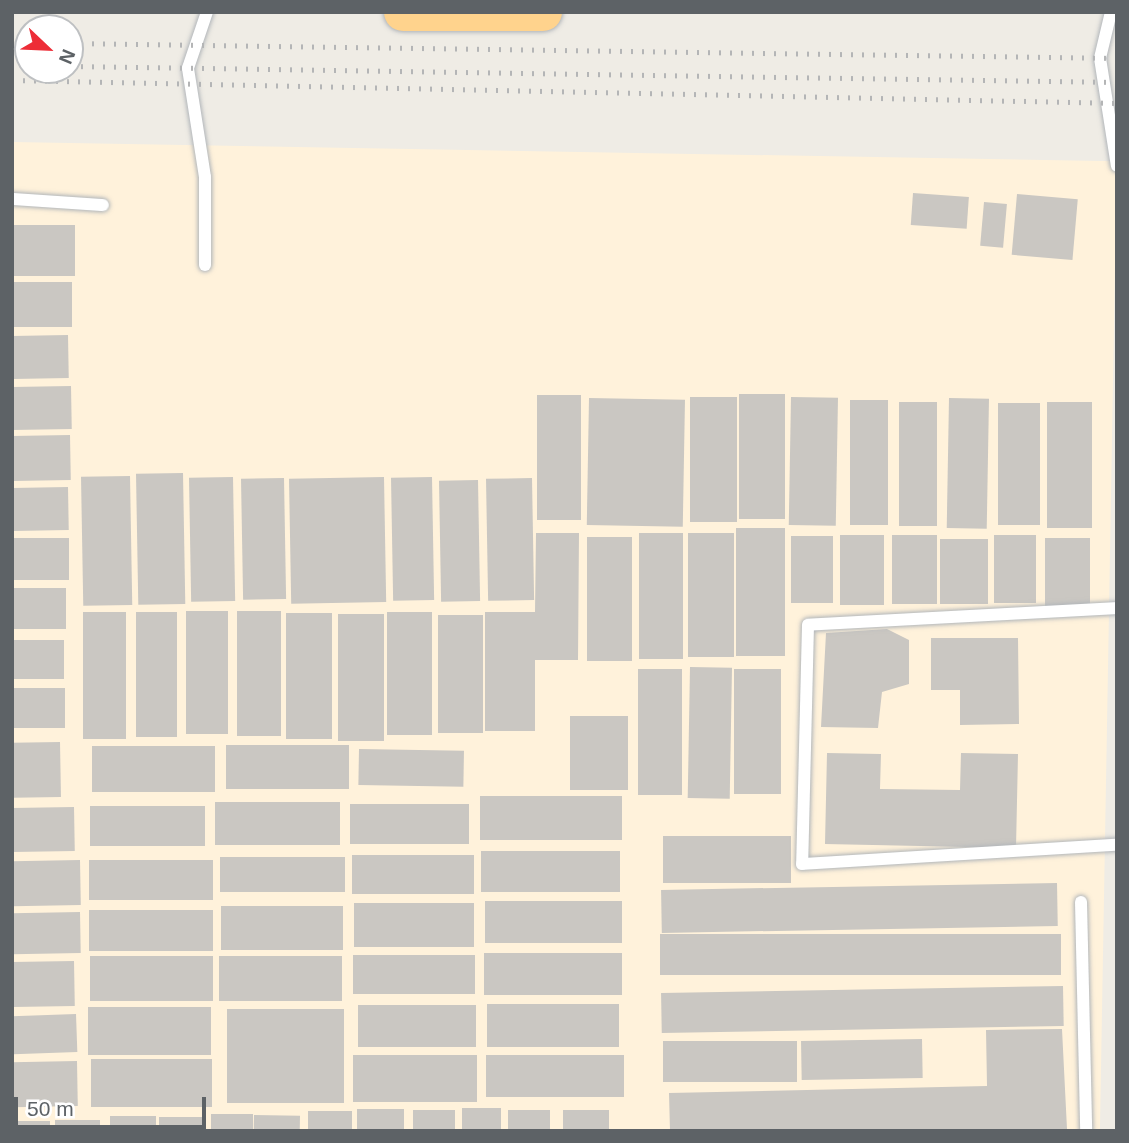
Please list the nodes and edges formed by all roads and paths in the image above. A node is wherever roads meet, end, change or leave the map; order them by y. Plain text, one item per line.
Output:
1 (207, 12) edge
2 (403, 12) edge
3 (543, 12) edge
4 (1111, 12) edge
5 (1117, 166) edge
6 (12, 199) edge
7 (103, 205) dead end
8 (205, 265) dead end
9 (1117, 608) edge
10 (1117, 845) edge
11 (1081, 902) dead end
12 (1086, 1131) edge

1 - 8 lane
2 - 3 highway
4 - 5 lane
6 - 7 lane
9 - 10 lane
11 - 12 lane

